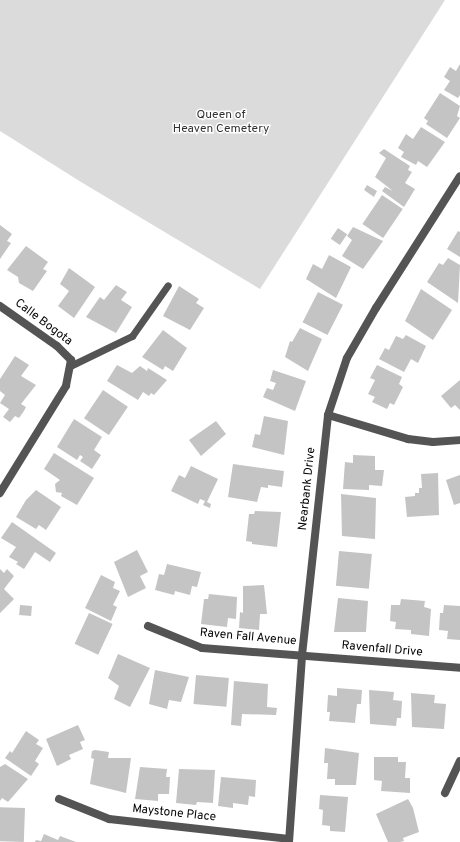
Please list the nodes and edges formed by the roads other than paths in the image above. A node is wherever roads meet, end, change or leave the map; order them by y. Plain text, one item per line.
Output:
1 (460, 176) edge
2 (168, 285) dead end
3 (0, 306) edge
4 (70, 363) junction
5 (328, 415) junction
6 (460, 440) edge
7 (0, 493) edge
8 (148, 626) dead end
9 (302, 655) junction
10 (460, 668) edge
11 (460, 761) edge
12 (445, 793) dead end
13 (58, 799) dead end
14 (289, 840) edge

1 - 5 street, Nearbank Drive
2 - 4 lane
3 - 4 street, Calle Bogota
4 - 7 street
5 - 6 street
5 - 9 street, Nearbank Drive
8 - 9 street, Raven Fall Avenue
9 - 10 street, Ravenfall Drive
9 - 14 street, Nearbank Drive
11 - 12 street
13 - 14 street, Maystone Place

